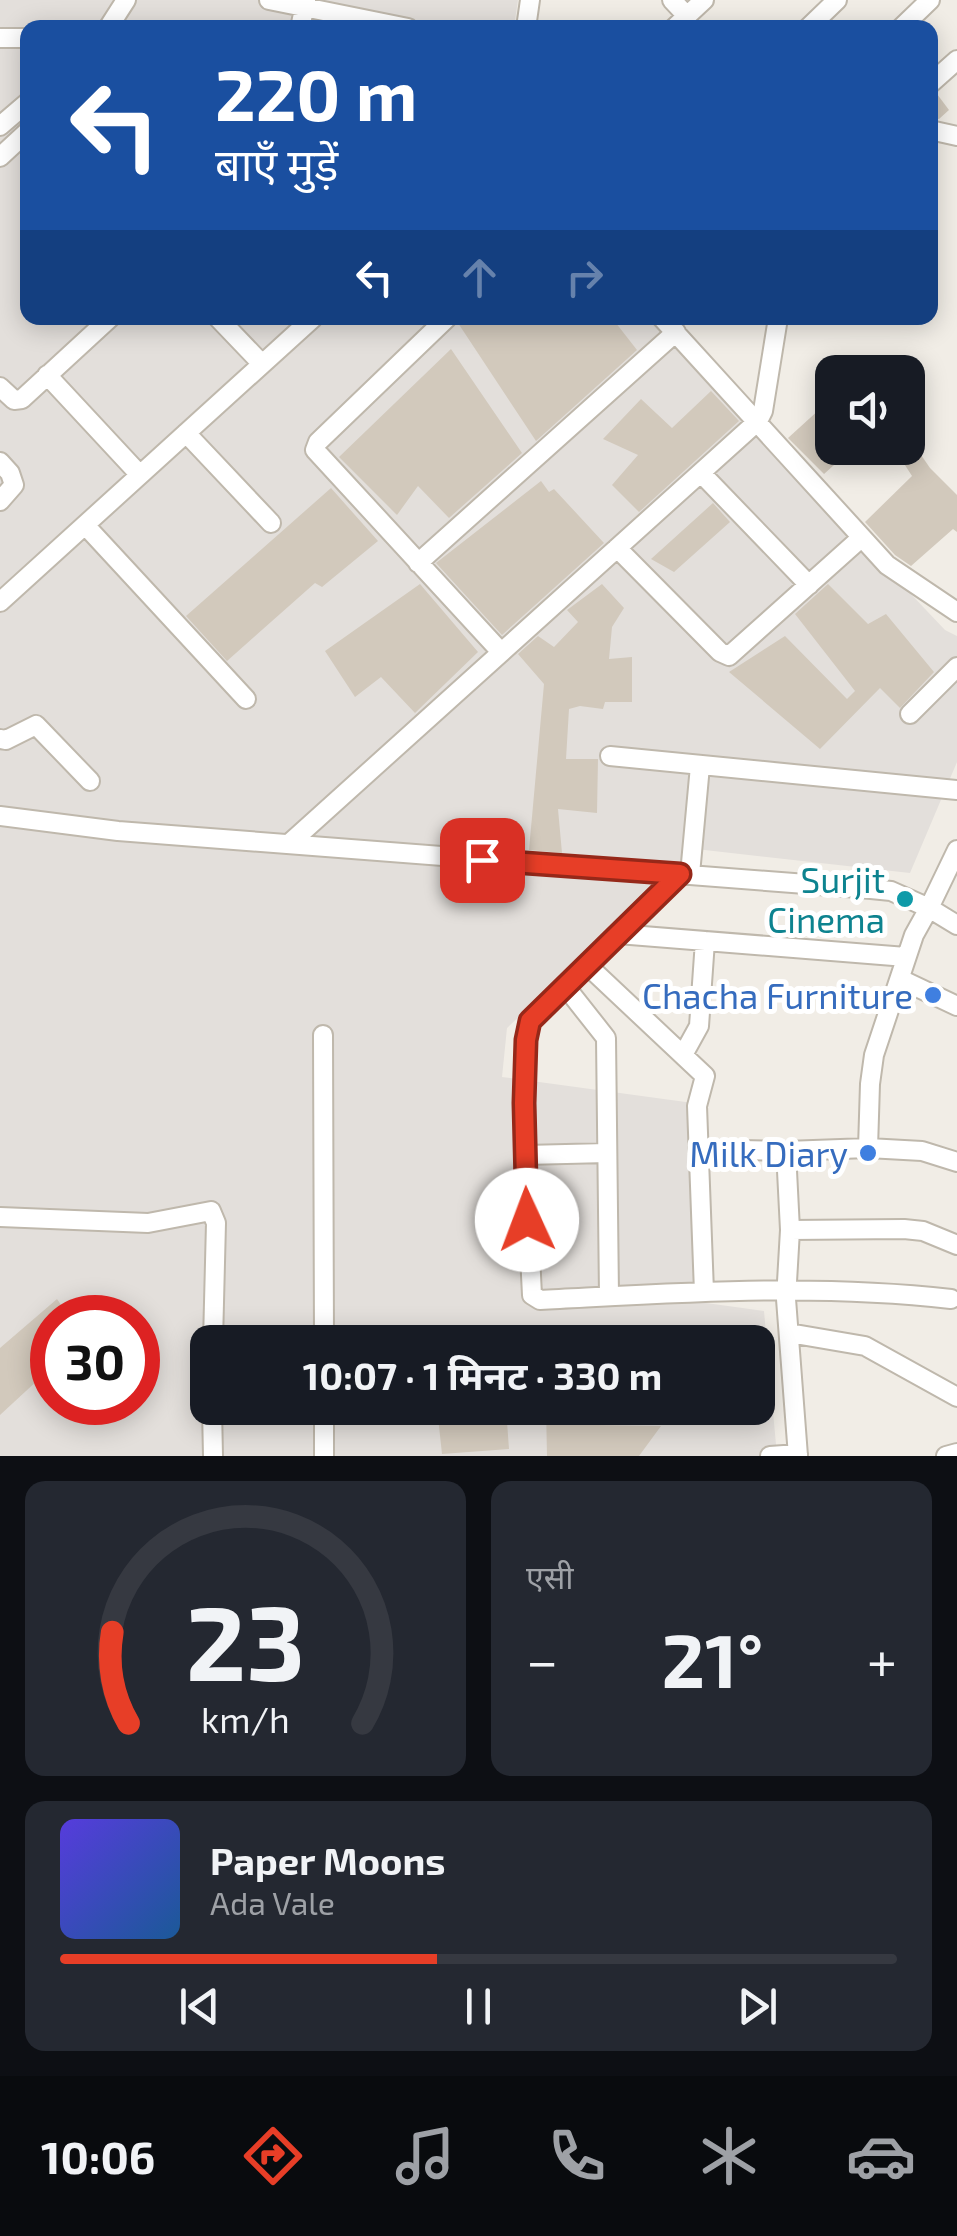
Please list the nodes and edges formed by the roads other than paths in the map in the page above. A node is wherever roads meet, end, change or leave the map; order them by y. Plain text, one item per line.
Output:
1 (269, 0) edge
2 (704, 0) edge
3 (837, 0) edge
4 (930, 0) edge
5 (305, 4) edge
6 (374, 20) edge
7 (682, 20) edge
8 (816, 20) edge
9 (909, 20) edge
10 (957, 60) edge
11 (938, 77) edge
12 (20, 109) edge
13 (0, 126) edge
14 (20, 138) edge
15 (0, 157) edge
16 (102, 325) edge
17 (225, 325) edge
18 (305, 325) edge
19 (439, 325) edge
20 (669, 325) edge
21 (777, 325) edge
22 (676, 332) junction
23 (262, 364) junction
24 (47, 375) junction
25 (0, 387) edge
26 (758, 421) junction
27 (186, 433) junction
28 (0, 462) edge
29 (701, 472) junction
30 (140, 475) junction
31 (0, 501) edge
32 (272, 524) dead end
33 (85, 525) junction
34 (862, 538) junction
35 (617, 548) junction
36 (418, 563) junction
37 (809, 585) junction
38 (0, 602) edge
39 (957, 612) edge
40 (501, 652) junction
41 (957, 668) edge
42 (246, 699) dead end
43 (910, 714) dead end
44 (0, 738) edge
45 (610, 756) dead end
46 (700, 766) junction
47 (90, 781) dead end
48 (957, 790) edge
49 (0, 816) edge
50 (291, 842) junction
51 (957, 850) edge
52 (685, 874) junction
53 (929, 908) junction
54 (957, 925) edge
55 (618, 934) junction
56 (705, 941) junction
57 (906, 957) junction
58 (586, 965) junction
59 (900, 978) junction
60 (565, 986) junction
61 (957, 1006) edge
62 (323, 1035) dead end
63 (683, 1055) junction
64 (698, 1148) junction
65 (868, 1148) junction
66 (786, 1151) junction
67 (607, 1153) junction
68 (955, 1154) edge
69 (524, 1156) junction
70 (0, 1217) edge
71 (790, 1230) junction
72 (957, 1245) edge
73 (787, 1288) junction
74 (704, 1292) junction
75 (609, 1296) junction
76 (951, 1300) dead end
77 (213, 1325) edge
78 (324, 1325) edge
79 (789, 1333) junction
80 (957, 1398) edge
81 (212, 1425) edge
82 (324, 1425) edge
83 (957, 1453) edge
84 (798, 1455) edge
85 (212, 1456) edge
86 (324, 1456) edge
87 (770, 1456) edge
88 (946, 1456) edge

1 - 5 street
2 - 7 street
3 - 8 street
4 - 9 street
5 - 6 street
10 - 11 street
12 - 13 street
14 - 15 street
16 - 24 street
17 - 23 street
18 - 23 street
19 - 36 street
20 - 22 street
21 - 26 street
22 - 26 street
22 - 36 street
23 - 27 street
24 - 25 street
24 - 30 street
26 - 29 street
26 - 34 street
27 - 30 street
27 - 32 street
28 - 31 street
29 - 35 street
29 - 37 street
30 - 33 street
33 - 38 street
33 - 42 street
34 - 37 street
34 - 39 street
35 - 37 street
35 - 40 street
36 - 40 street
40 - 50 street
41 - 43 street
44 - 47 street
45 - 46 street
46 - 48 street
46 - 52 street
49 - 50 street
50 - 52 street
51 - 53 street
52 - 53 street
52 - 55 street
53 - 54 street
53 - 57 street
55 - 56 street
55 - 58 street
56 - 57 street
56 - 63 street
57 - 59 street
58 - 60 street
58 - 63 street
59 - 61 street
59 - 65 street
60 - 67 street
60 - 69 street
62 - 78 street
63 - 64 street
64 - 66 street
64 - 74 street
65 - 66 street
65 - 68 street
66 - 71 street
67 - 69 street
67 - 75 street
69 - 75 street
70 - 77 street
71 - 72 street
71 - 73 street
73 - 74 street
73 - 76 street
73 - 79 street
74 - 75 street
79 - 80 street
79 - 84 street
81 - 85 street
82 - 86 street
83 - 88 street
84 - 87 street

